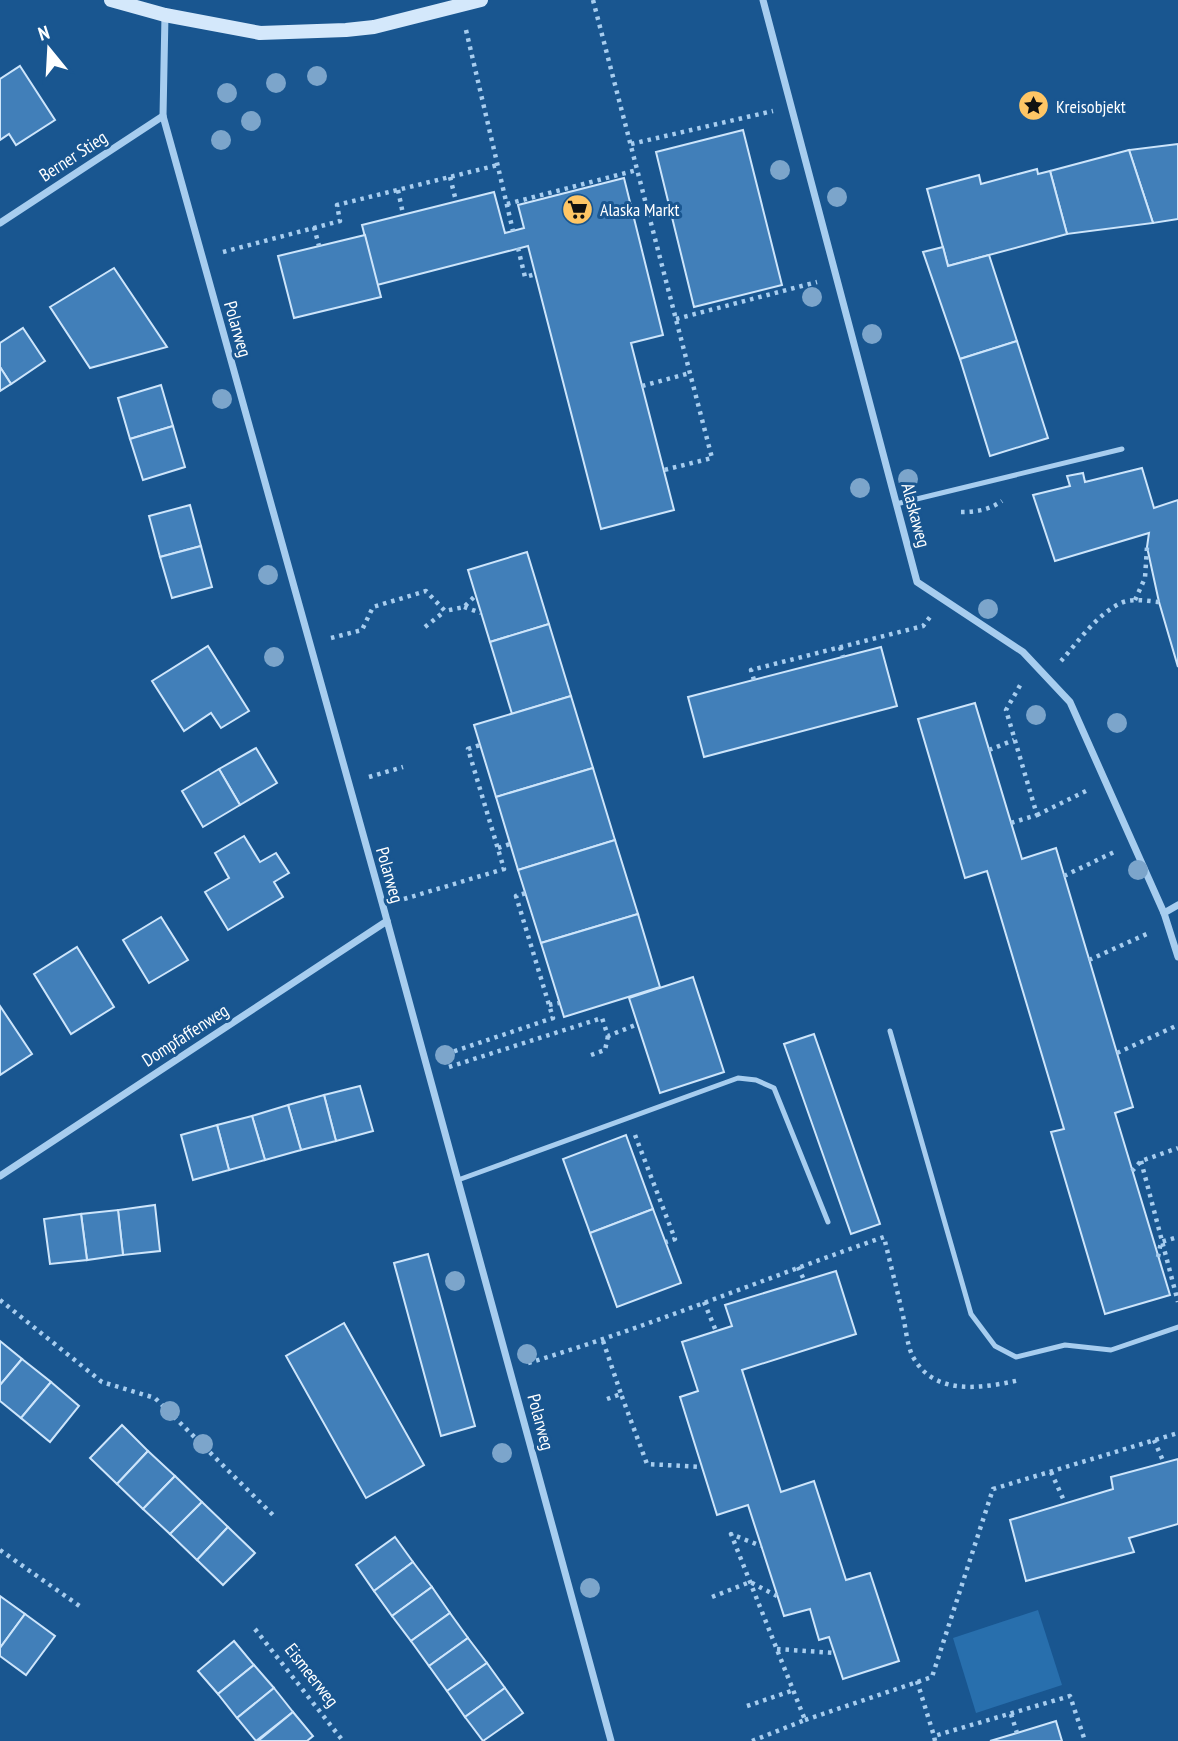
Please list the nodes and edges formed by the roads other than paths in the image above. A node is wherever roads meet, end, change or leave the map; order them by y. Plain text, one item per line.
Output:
1 (111, 0) edge
2 (481, 0) edge
3 (763, 0) edge
4 (165, 15) junction
5 (163, 116) junction
6 (0, 223) edge
7 (1122, 449) dead end
8 (897, 504) junction
9 (1178, 905) edge
10 (1164, 914) junction
11 (387, 921) junction
12 (1178, 957) edge
13 (890, 1031) dead end
14 (0, 1177) edge
15 (458, 1180) junction
16 (828, 1222) dead end
17 (1178, 1327) edge
18 (611, 1738) edge
19 (602, 1741) edge

1 - 4 street
2 - 4 street
3 - 8 street, Alaskaweg
4 - 5 street, Polarweg
5 - 6 street, Berner Stieg
5 - 11 street, Polarweg
7 - 8 lane
8 - 10 street, Alaskaweg
9 - 10 street
10 - 12 street, Alaskaweg
11 - 14 street, Dompfaffenweg
11 - 15 street, Polarweg
13 - 17 lane
15 - 16 lane
15 - 18 street, Polarweg
18 - 19 street

